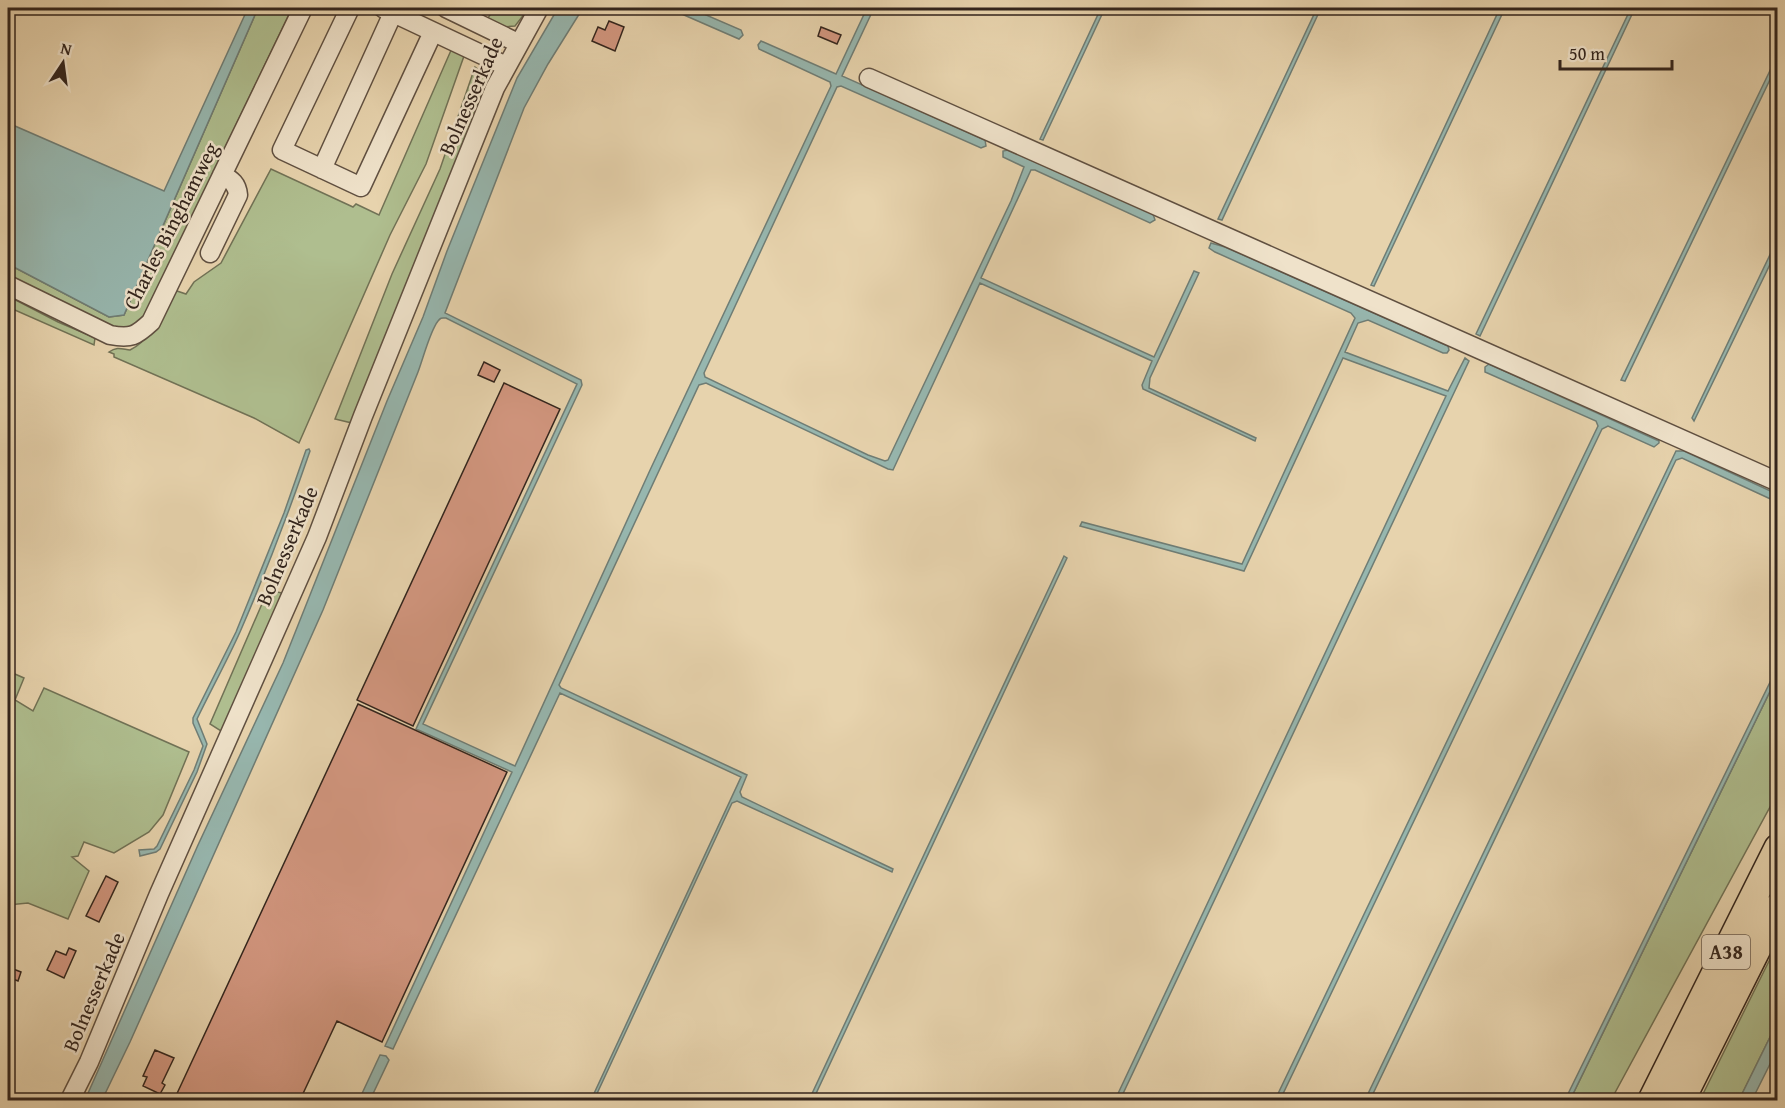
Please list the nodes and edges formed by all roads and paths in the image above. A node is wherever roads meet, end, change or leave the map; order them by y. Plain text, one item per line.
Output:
1 (303, 8) edge
2 (350, 8) edge
3 (446, 8) edge
4 (539, 8) edge
5 (387, 10) edge
6 (433, 32) junction
7 (518, 43) junction
8 (506, 66) junction
9 (869, 78) dead end
10 (322, 169) junction
11 (222, 175) junction
12 (210, 253) dead end
13 (8, 285) edge
14 (1778, 482) edge
15 (1778, 848) edge
16 (1778, 907) edge
17 (1674, 1056) junction
18 (70, 1101) edge
19 (1635, 1101) edge
20 (1652, 1101) edge
21 (1681, 1101) edge

1 - 11 street, Charles Binghamweg
2 - 10 street
3 - 7 street
4 - 7 street, Bolnesserkade
5 - 6 street
5 - 10 street
6 - 8 street
6 - 10 street
7 - 8 street, Bolnesserkade
8 - 18 street, Bolnesserkade
9 - 14 street
11 - 12 street
11 - 13 street, Charles Binghamweg
15 - 17 highway, A38
16 - 21 highway, A38
17 - 19 highway, A38
17 - 20 highway, A38

